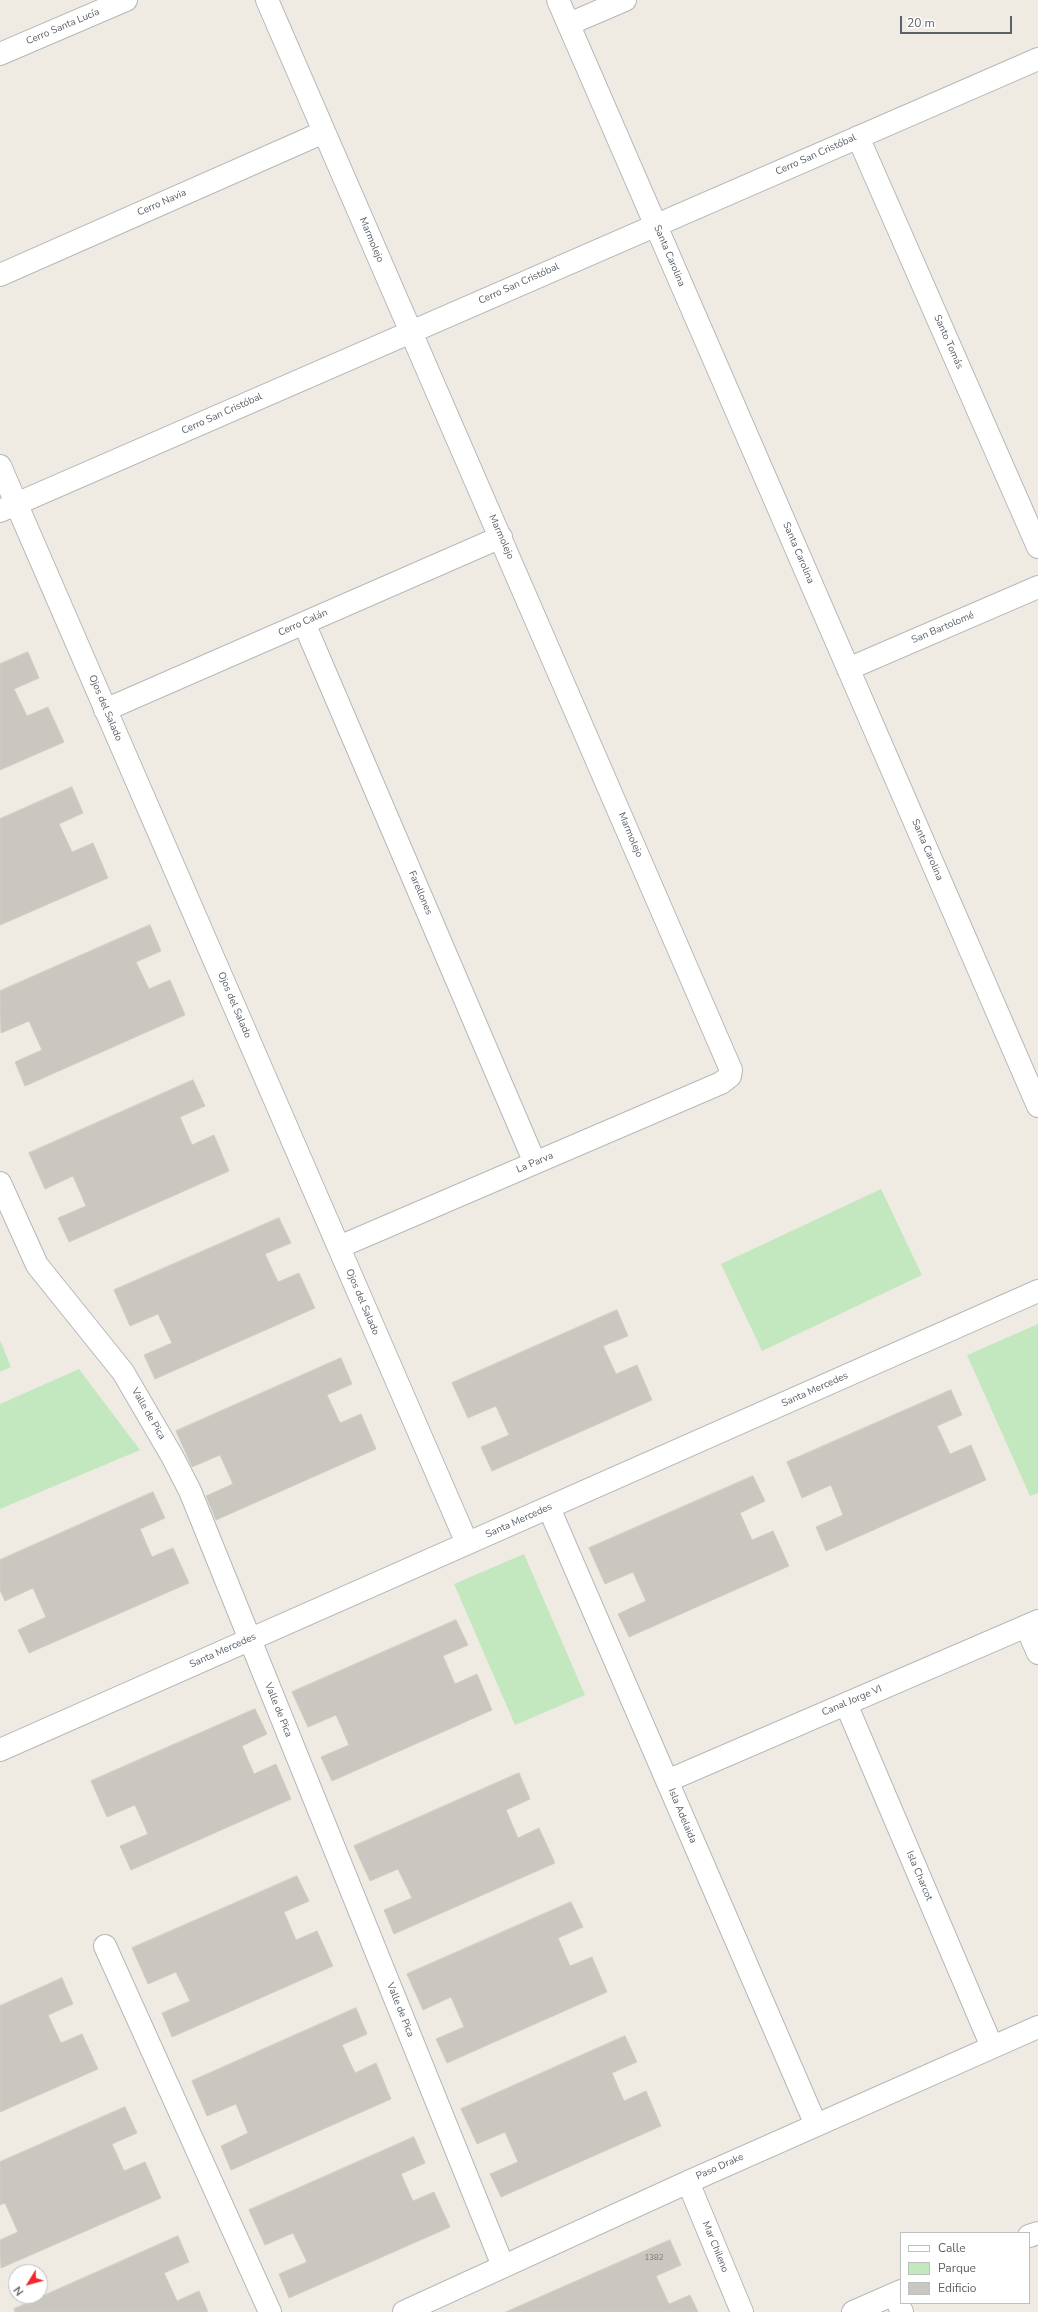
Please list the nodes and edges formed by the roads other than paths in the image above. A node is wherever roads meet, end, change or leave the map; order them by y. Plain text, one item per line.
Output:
1 (126, 0) edge
2 (267, 0) edge
3 (558, 0) edge
4 (625, 0) edge
5 (569, 24) junction
6 (0, 54) edge
7 (1038, 60) edge
8 (324, 132) junction
9 (858, 137) junction
10 (656, 225) junction
11 (0, 275) edge
12 (411, 332) junction
13 (0, 466) edge
14 (8, 507) edge
15 (501, 537) junction
16 (1038, 546) edge
17 (1038, 587) edge
18 (304, 623) junction
19 (848, 669) junction
20 (106, 710) junction
21 (730, 1076) joint
22 (1038, 1106) edge
23 (535, 1163) junction
24 (0, 1183) edge
25 (338, 1247) junction
26 (1038, 1291) edge
27 (549, 1508) junction
28 (467, 1543) junction
29 (1032, 1624) edge
30 (250, 1640) junction
31 (1038, 1653) edge
32 (846, 1704) junction
33 (0, 1750) edge
34 (667, 1781) junction
35 (105, 1946) dead end
36 (1038, 2027) edge
37 (992, 2047) junction
38 (816, 2125) junction
39 (688, 2182) junction
40 (503, 2266) junction
41 (899, 2299) edge
42 (270, 2312) edge
43 (404, 2312) edge
44 (742, 2312) edge
45 (853, 2312) edge

1 - 6 street, Cerro Santa Lucía
2 - 8 street, Marmolejo
3 - 5 street, Santa Carolina
4 - 5 street
5 - 10 street, Santa Carolina
7 - 9 street, Cerro San Cristóbal
8 - 11 street, Cerro Navia
8 - 12 street, Marmolejo
9 - 10 street, Cerro San Cristóbal
9 - 16 street, Santo Tomás
10 - 12 street, Cerro San Cristóbal
10 - 19 street, Santa Carolina
12 - 14 street, Cerro San Cristóbal
12 - 15 street, Marmolejo
13 - 14 street, Ojos del Salado
14 - 20 street, Ojos del Salado
15 - 18 street, Cerro Calán
15 - 21 street, Marmolejo
17 - 19 street, San Bartolomé
18 - 20 street, Cerro Calán
18 - 23 street, Farellones
19 - 22 street, Santa Carolina
20 - 25 street, Ojos del Salado
21 - 23 street, La Parva
23 - 25 street, La Parva
24 - 30 street, Valle de Pica
25 - 28 street, Ojos del Salado
26 - 27 street, Santa Mercedes
27 - 28 street, Santa Mercedes
27 - 34 street, Isla Adelaida
28 - 30 street, Santa Mercedes
29 - 31 street
29 - 32 street, Canal Jorge VI
30 - 33 street, Santa Mercedes
30 - 40 street, Valle de Pica
32 - 34 street, Canal Jorge VI
32 - 37 street, Isla Charcot
34 - 38 street, Isla Adelaida
35 - 42 street
36 - 37 street, Paso Drake
37 - 38 street, Paso Drake
38 - 39 street, Paso Drake
39 - 40 street, Paso Drake
39 - 44 street, Mar Chileno
40 - 43 street, Paso Drake
41 - 45 street

